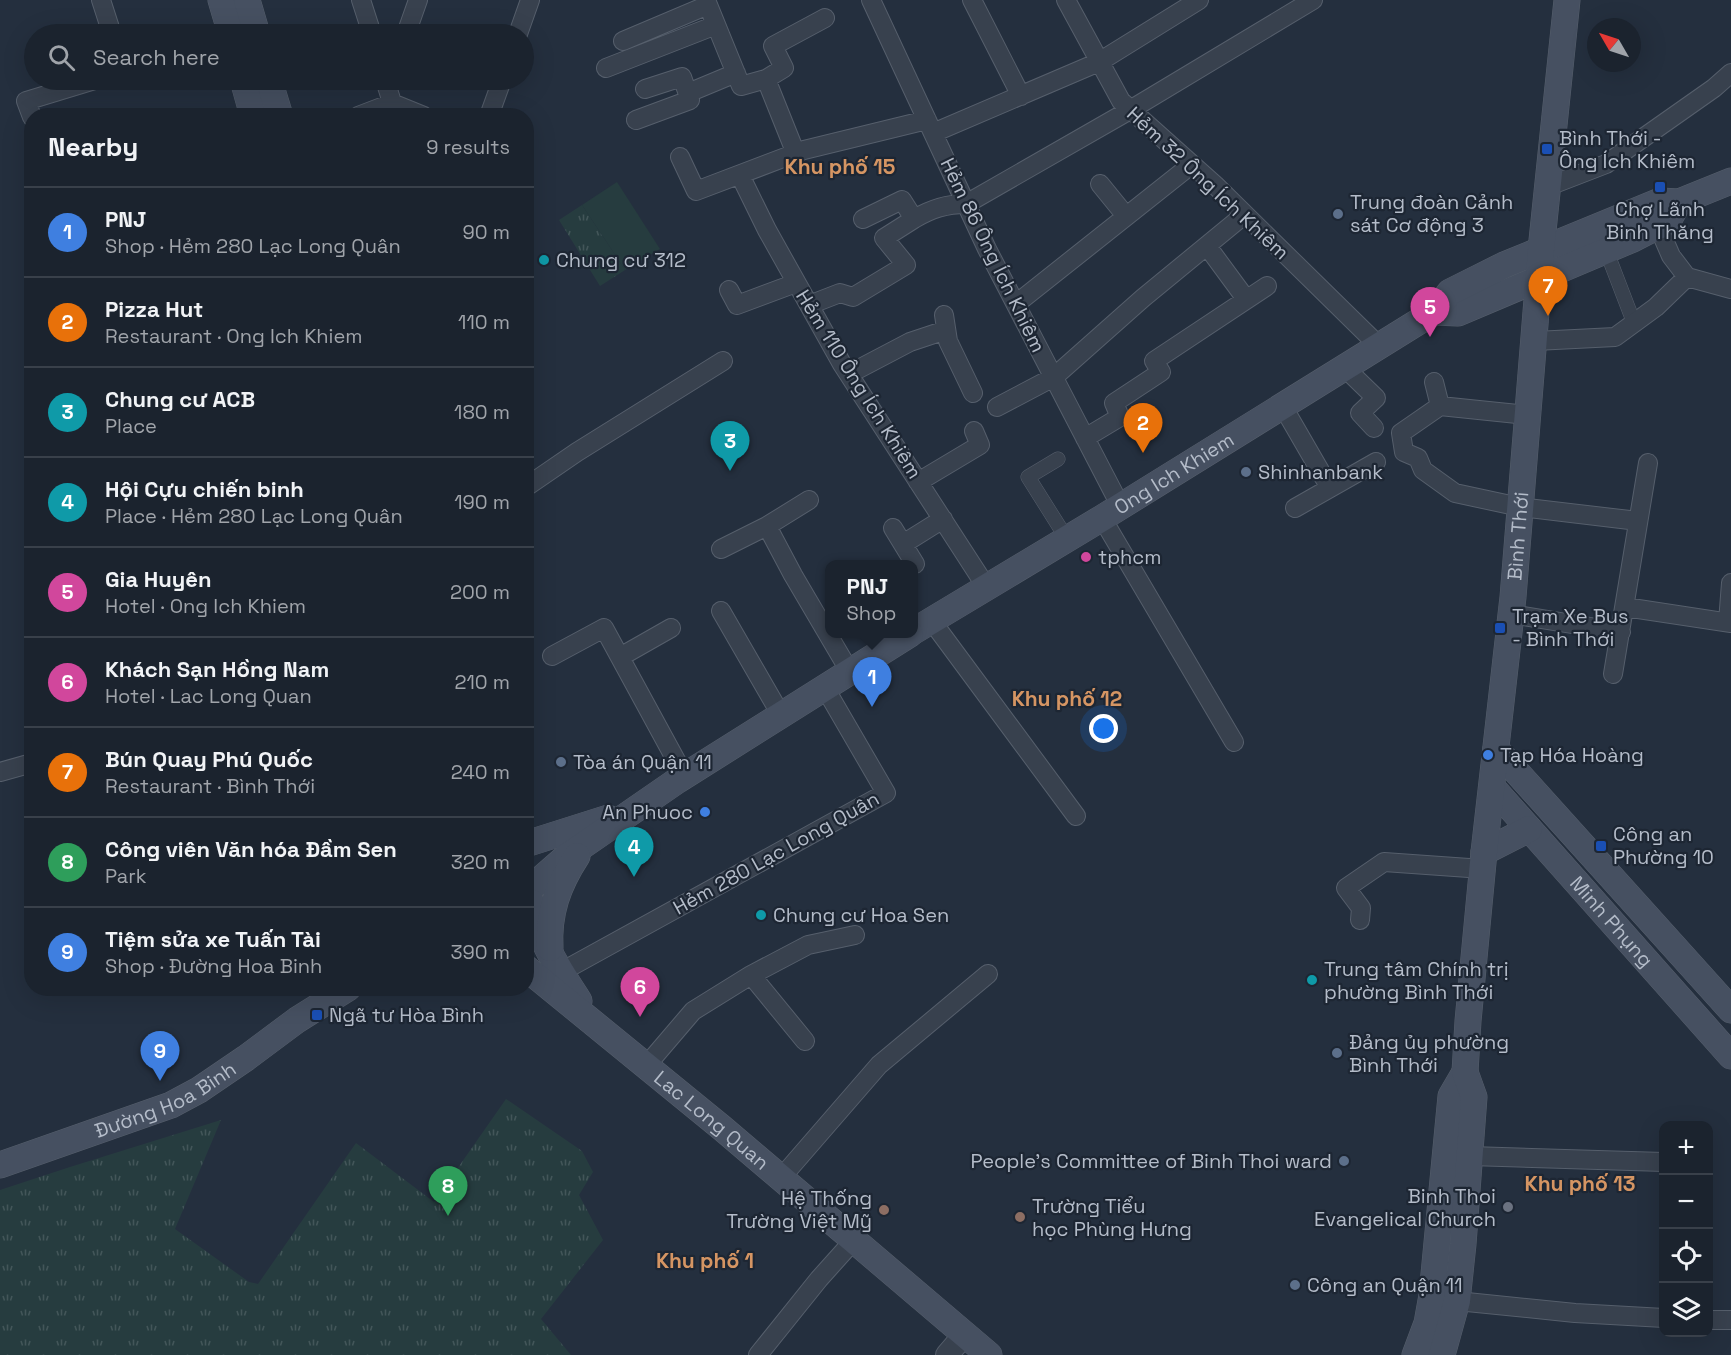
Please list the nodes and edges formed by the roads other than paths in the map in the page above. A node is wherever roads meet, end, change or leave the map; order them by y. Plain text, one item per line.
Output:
1 (101, 0) edge
2 (221, 0) edge
3 (247, 0) edge
4 (361, 0) edge
5 (418, 0) edge
6 (530, 0) edge
7 (871, 0) edge
8 (972, 0) edge
9 (1066, 0) edge
10 (1199, 0) edge
11 (1313, 0) edge
12 (1567, 0) edge
13 (707, 2) edge
14 (825, 18) dead end
15 (109, 24) edge
16 (228, 24) edge
17 (254, 24) edge
18 (369, 24) edge
19 (410, 24) edge
20 (522, 24) edge
21 (716, 25) junction
22 (623, 40) dead end
23 (1099, 62) junction
24 (606, 68) dead end
25 (1731, 73) edge
26 (736, 74) junction
27 (766, 79) junction
28 (645, 89) dead end
29 (62, 90) edge
30 (246, 90) edge
31 (272, 90) edge
32 (498, 90) edge
33 (390, 93) edge
34 (688, 93) junction
35 (1021, 96) junction
36 (29, 108) edge
37 (251, 108) edge
38 (278, 108) edge
39 (369, 108) edge
40 (412, 108) edge
41 (492, 108) edge
42 (1130, 110) junction
43 (636, 120) dead end
44 (930, 127) junction
45 (796, 153) junction
46 (680, 157) dead end
47 (1191, 165) junction
48 (740, 175) junction
49 (1731, 181) edge
50 (1100, 184) dead end
51 (1549, 186) junction
52 (1679, 202) junction
53 (966, 204) junction
54 (1244, 215) junction
55 (1126, 216) junction
56 (863, 219) dead end
57 (914, 219) junction
58 (1658, 226) junction
59 (1207, 246) junction
60 (1541, 250) junction
61 (1606, 250) junction
62 (1687, 277) junction
63 (1539, 279) junction
64 (796, 283) junction
65 (1267, 286) dead end
66 (1731, 289) edge
67 (729, 290) dead end
68 (1246, 299) junction
69 (1016, 304) junction
70 (809, 305) junction
71 (1434, 312) junction
72 (1634, 323) junction
73 (1535, 341) junction
74 (1378, 345) junction
75 (723, 361) dead end
76 (1344, 367) junction
77 (849, 374) junction
78 (1054, 377) junction
79 (1434, 382) dead end
80 (974, 393) dead end
81 (1282, 405) junction
82 (1440, 406) junction
83 (997, 407) dead end
84 (1527, 415) junction
85 (1374, 428) dead end
86 (974, 431) dead end
87 (1085, 438) junction
88 (1058, 459) dead end
89 (1376, 462) dead end
90 (1648, 463) dead end
91 (534, 482) edge
92 (918, 482) junction
93 (1330, 488) junction
94 (809, 500) dead end
95 (1520, 507) junction
96 (1295, 508) dead end
97 (1112, 512) junction
98 (943, 519) junction
99 (1638, 521) junction
100 (767, 526) junction
101 (893, 528) dead end
102 (1067, 539) junction
103 (903, 544) junction
104 (721, 549) dead end
105 (913, 560) edge
106 (1731, 583) edge
107 (987, 588) junction
108 (1625, 607) junction
109 (721, 611) dead end
110 (1511, 614) junction
111 (1730, 623) edge
112 (671, 628) dead end
113 (918, 628) edge
114 (825, 629) edge
115 (1621, 632) junction
116 (830, 638) edge
117 (903, 638) edge
118 (552, 656) dead end
119 (620, 657) junction
120 (850, 672) junction
121 (1613, 674) dead end
122 (825, 688) junction
123 (781, 715) junction
124 (1234, 742) dead end
125 (1496, 749) junction
126 (24, 765) edge
127 (0, 772) edge
128 (684, 775) junction
129 (1491, 787) junction
130 (636, 808) junction
131 (1076, 816) dead end
132 (1530, 829) junction
133 (534, 842) edge
134 (582, 847) junction
135 (1483, 860) junction
136 (534, 887) edge
137 (534, 918) edge
138 (1360, 920) dead end
139 (855, 935) dead end
140 (556, 962) junction
141 (534, 974) edge
142 (988, 974) dead end
143 (752, 975) junction
144 (324, 998) edge
145 (1731, 1010) edge
146 (588, 1017) junction
147 (805, 1041) dead end
148 (1731, 1056) edge
149 (646, 1066) junction
150 (1458, 1155) junction
151 (1659, 1162) edge
152 (0, 1165) edge
153 (781, 1178) junction
154 (854, 1240) junction
155 (1457, 1301) junction
156 (1659, 1318) edge
157 (1713, 1320) edge
158 (1731, 1320) edge
159 (965, 1334) junction
160 (758, 1355) edge
161 (947, 1355) edge
162 (989, 1355) edge
163 (1415, 1355) edge
164 (1442, 1355) edge

1 - 15 street
2 - 16 main road
3 - 17 main road
4 - 18 street
5 - 19 street
6 - 20 street
7 - 44 street, Hẻm 86 Ông Ích Khiêm
8 - 35 street
9 - 23 street, Hẻm 32 Ông Ích Khiêm
10 - 23 street
11 - 42 street
12 - 51 main road, Bình Thới
13 - 21 street
13 - 22 street
14 - 27 street
21 - 24 street
21 - 26 street
23 - 35 street
23 - 42 street, Hẻm 32 Ông Ích Khiêm
25 - 51 street
26 - 27 street
26 - 34 street
27 - 45 street
28 - 34 street
29 - 36 street
30 - 37 main road
31 - 38 main road
32 - 41 street
33 - 39 street
33 - 40 street
34 - 43 street
35 - 44 street
42 - 47 street, Hẻm 32 Ông Ích Khiêm
42 - 53 street
44 - 45 street
44 - 53 street, Hẻm 86 Ông Ích Khiêm
45 - 48 street
46 - 48 street
47 - 54 street, Hẻm 32 Ông Ích Khiêm
47 - 55 street
48 - 64 street, Hẻm 110 Ông Ích Khiêm
49 - 52 main road
50 - 55 street
51 - 60 main road, Bình Thới
52 - 58 main road
52 - 60 main road, Ong Ich Khiem
53 - 57 street
53 - 69 street, Hẻm 86 Ông Ích Khiêm
54 - 59 street
54 - 74 street, Hẻm 32 Ông Ích Khiêm
55 - 69 street
56 - 57 street
57 - 70 street
58 - 61 main road, Ong Ich Khiem
58 - 62 street
59 - 68 street
59 - 78 street
60 - 63 main road, Bình Thới
60 - 71 main road, Ong Ich Khiem
61 - 63 main road, Ong Ich Khiem
61 - 72 street
62 - 66 street
62 - 72 street
63 - 71 main road, Ong Ich Khiem
63 - 73 main road, Bình Thới
64 - 67 street
64 - 70 street, Hẻm 110 Ông Ích Khiêm
65 - 68 street
68 - 87 street
69 - 78 street, Hẻm 86 Ông Ích Khiêm
70 - 77 street, Hẻm 110 Ông Ích Khiêm
71 - 74 main road, Ong Ich Khiem
72 - 73 street
73 - 84 main road, Bình Thới
74 - 76 main road, Ong Ich Khiem
75 - 91 street
76 - 81 main road, Ong Ich Khiem
76 - 85 street
77 - 80 street
77 - 92 street, Hẻm 110 Ông Ích Khiêm
78 - 83 street
78 - 87 street, Hẻm 86 Ông Ích Khiêm
79 - 82 street
81 - 93 street
81 - 97 main road, Ong Ich Khiem
82 - 84 street
82 - 95 street
84 - 95 main road, Bình Thới
86 - 92 street
87 - 97 street, Hẻm 86 Ông Ích Khiêm
88 - 102 street
89 - 93 street
90 - 99 street
92 - 98 street, Hẻm 110 Ông Ích Khiêm
93 - 96 street
94 - 100 street
95 - 99 street
95 - 110 main road, Bình Thới
97 - 102 main road, Ong Ich Khiem
97 - 124 street, Hẻm 86 Ông Ích Khiêm
98 - 103 street
98 - 107 street, Hẻm 110 Ông Ích Khiêm
99 - 108 street
100 - 104 street
100 - 114 street
101 - 103 street
102 - 107 main road, Ong Ich Khiem
103 - 105 street
106 - 111 street
107 - 113 main road, Ong Ich Khiem
108 - 111 street
108 - 115 street
109 - 123 street
110 - 115 street
110 - 125 main road, Bình Thới
112 - 119 street
113 - 131 street
115 - 121 street
116 - 120 street
117 - 120 main road, Ong Ich Khiem
118 - 119 street
119 - 128 street
120 - 122 main road, Ong Ich Khiem
122 - 123 main road, Ong Ich Khiem
122 - 140 street, Hẻm 280 Lạc Long Quân
123 - 128 main road, Ong Ich Khiem
125 - 129 main road, Bình Thới
125 - 145 main road, Minh Phụng
126 - 127 street
128 - 130 main road, Ong Ich Khiem
129 - 132 main road, Minh Phụng
129 - 135 main road, Bình Thới
130 - 133 main road
130 - 134 main road, Ong Ich Khiem
132 - 135 main road
132 - 148 main road, Minh Phụng
134 - 136 main road, Ong Ich Khiem
134 - 140 main road
135 - 138 street
135 - 150 main road, Bình Thới
137 - 140 main road, Lac Long Quan
139 - 143 street
140 - 146 main road, Lac Long Quan
141 - 146 main road
142 - 153 street
143 - 147 street
143 - 149 street
144 - 152 main road, Đường Hoa Binh
146 - 149 main road, Lac Long Quan
149 - 153 main road, Lac Long Quan
150 - 151 street
150 - 155 main road, Bình Thới
150 - 163 main road, Bình Thới
153 - 154 main road, Lac Long Quan
154 - 159 main road, Lac Long Quan
154 - 160 street
155 - 156 street
155 - 164 main road, Bình Thới
157 - 158 street
159 - 161 street
159 - 162 main road, Lac Long Quan

